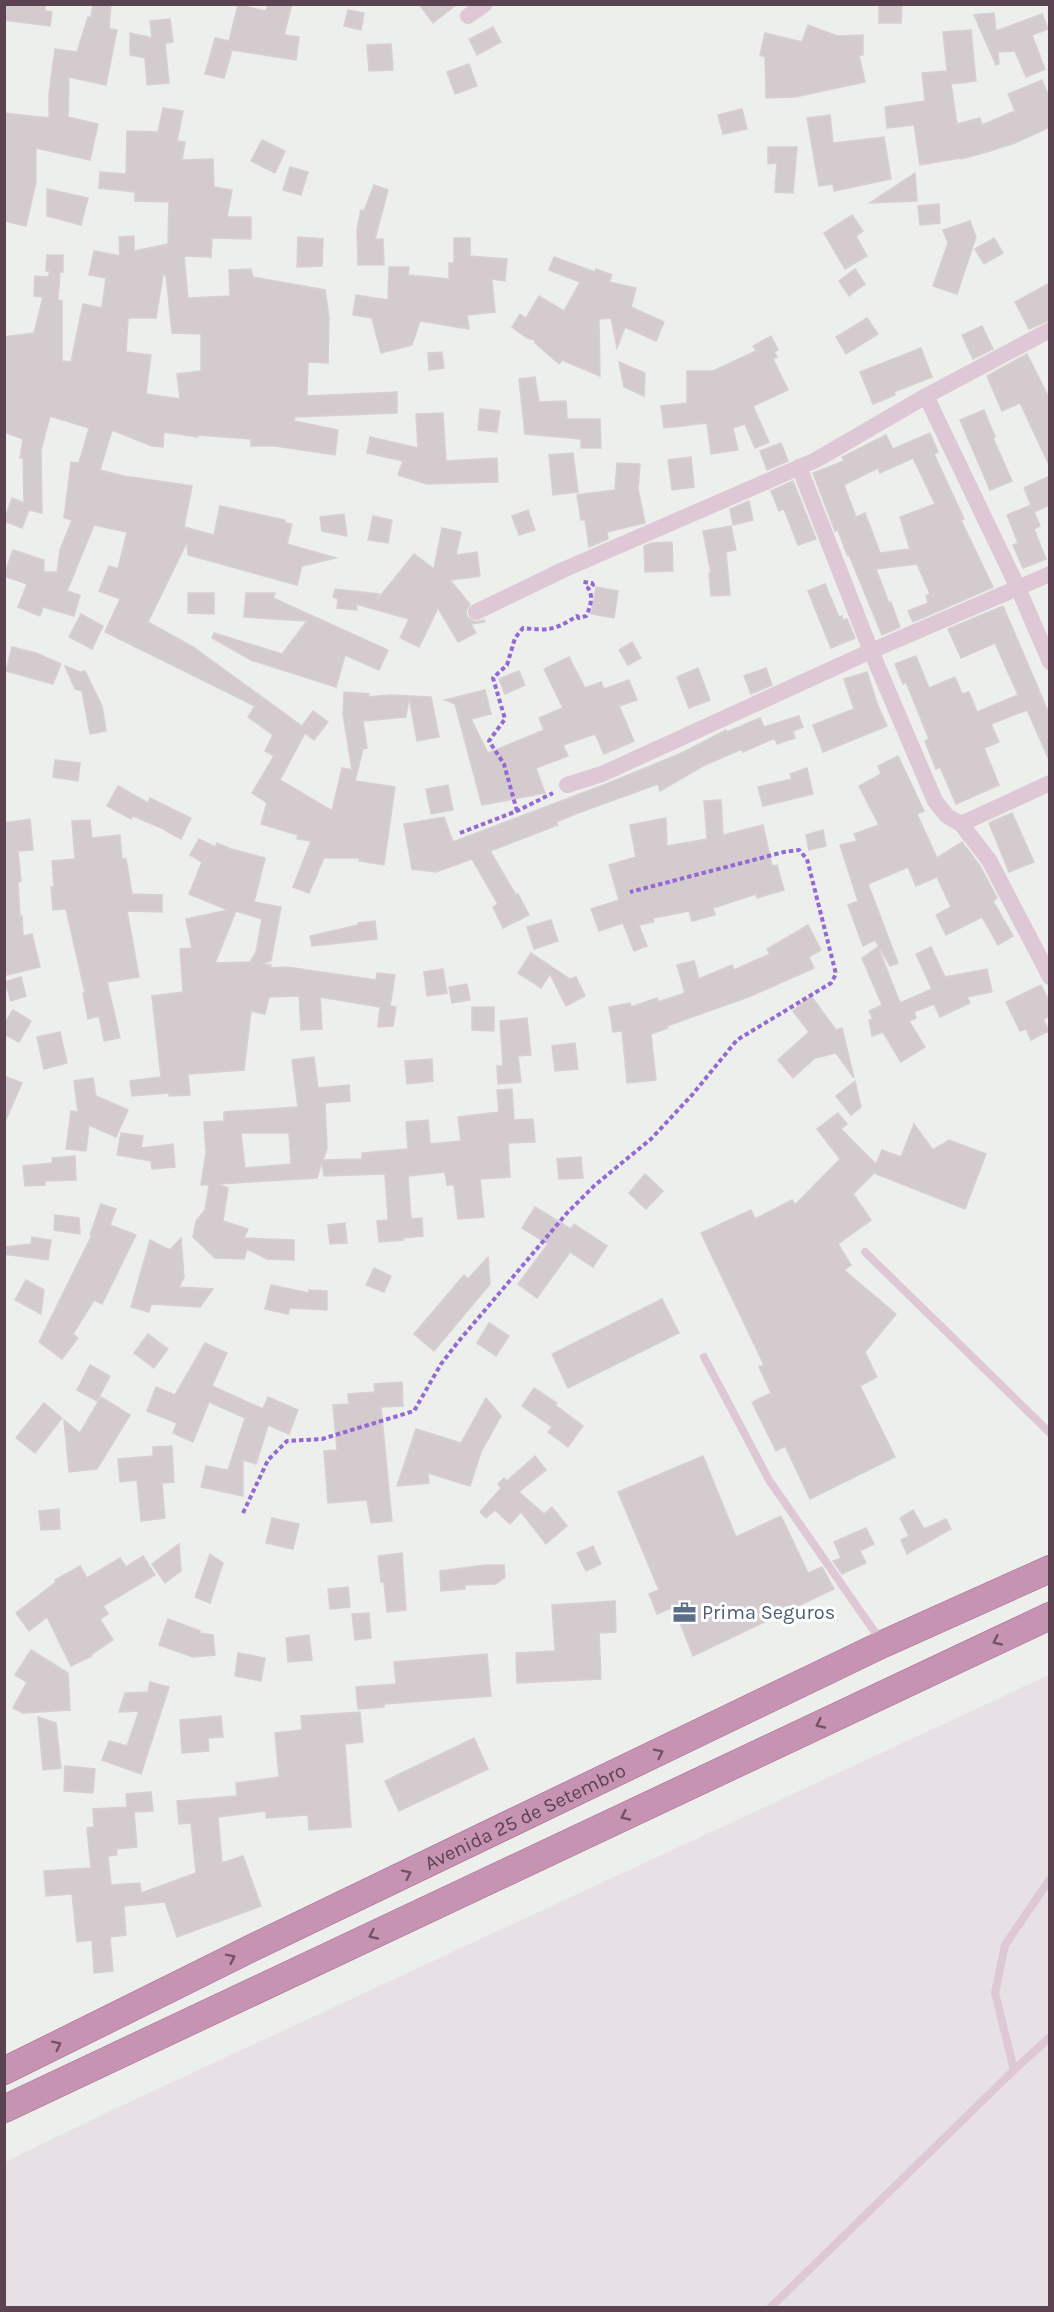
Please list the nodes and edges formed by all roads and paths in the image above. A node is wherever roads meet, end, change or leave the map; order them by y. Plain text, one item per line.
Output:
1 (485, 4) edge
2 (468, 16) dead end
3 (1050, 330) edge
4 (926, 396) junction
5 (799, 467) junction
6 (1050, 574) edge
7 (584, 582) dead end
8 (1018, 588) junction
9 (476, 612) dead end
10 (871, 651) junction
11 (1050, 662) edge
12 (1050, 783) edge
13 (567, 785) joint
14 (517, 811) junction
15 (961, 824) junction
16 (460, 833) dead end
17 (630, 892) dead end
18 (1050, 977) edge
19 (865, 1252) dead end
20 (704, 1357) dead end
21 (1050, 1433) edge
22 (243, 1513) dead end
23 (1050, 1569) edge
24 (1050, 1616) edge
25 (883, 1644) junction
26 (1050, 1879) edge
27 (1050, 2037) edge
28 (1014, 2070) junction
29 (4, 2072) edge
30 (4, 2109) edge
31 (770, 2307) edge

1 - 2 street
3 - 4 street
4 - 5 street
4 - 8 street
5 - 9 street
5 - 10 street
6 - 8 street
7 - 14 path
8 - 10 street
8 - 11 street
10 - 13 street
10 - 15 street
12 - 15 street
13 - 14 path
14 - 16 path
15 - 18 street
17 - 22 path
19 - 21 lane
20 - 25 lane
23 - 25 highway, Avenida 25 de Setembro
24 -> 30 highway, Avenida 25 de Setembro
29 -> 25 highway, Avenida 25 de Setembro
26 - 28 lane
27 - 28 lane
28 - 31 lane

